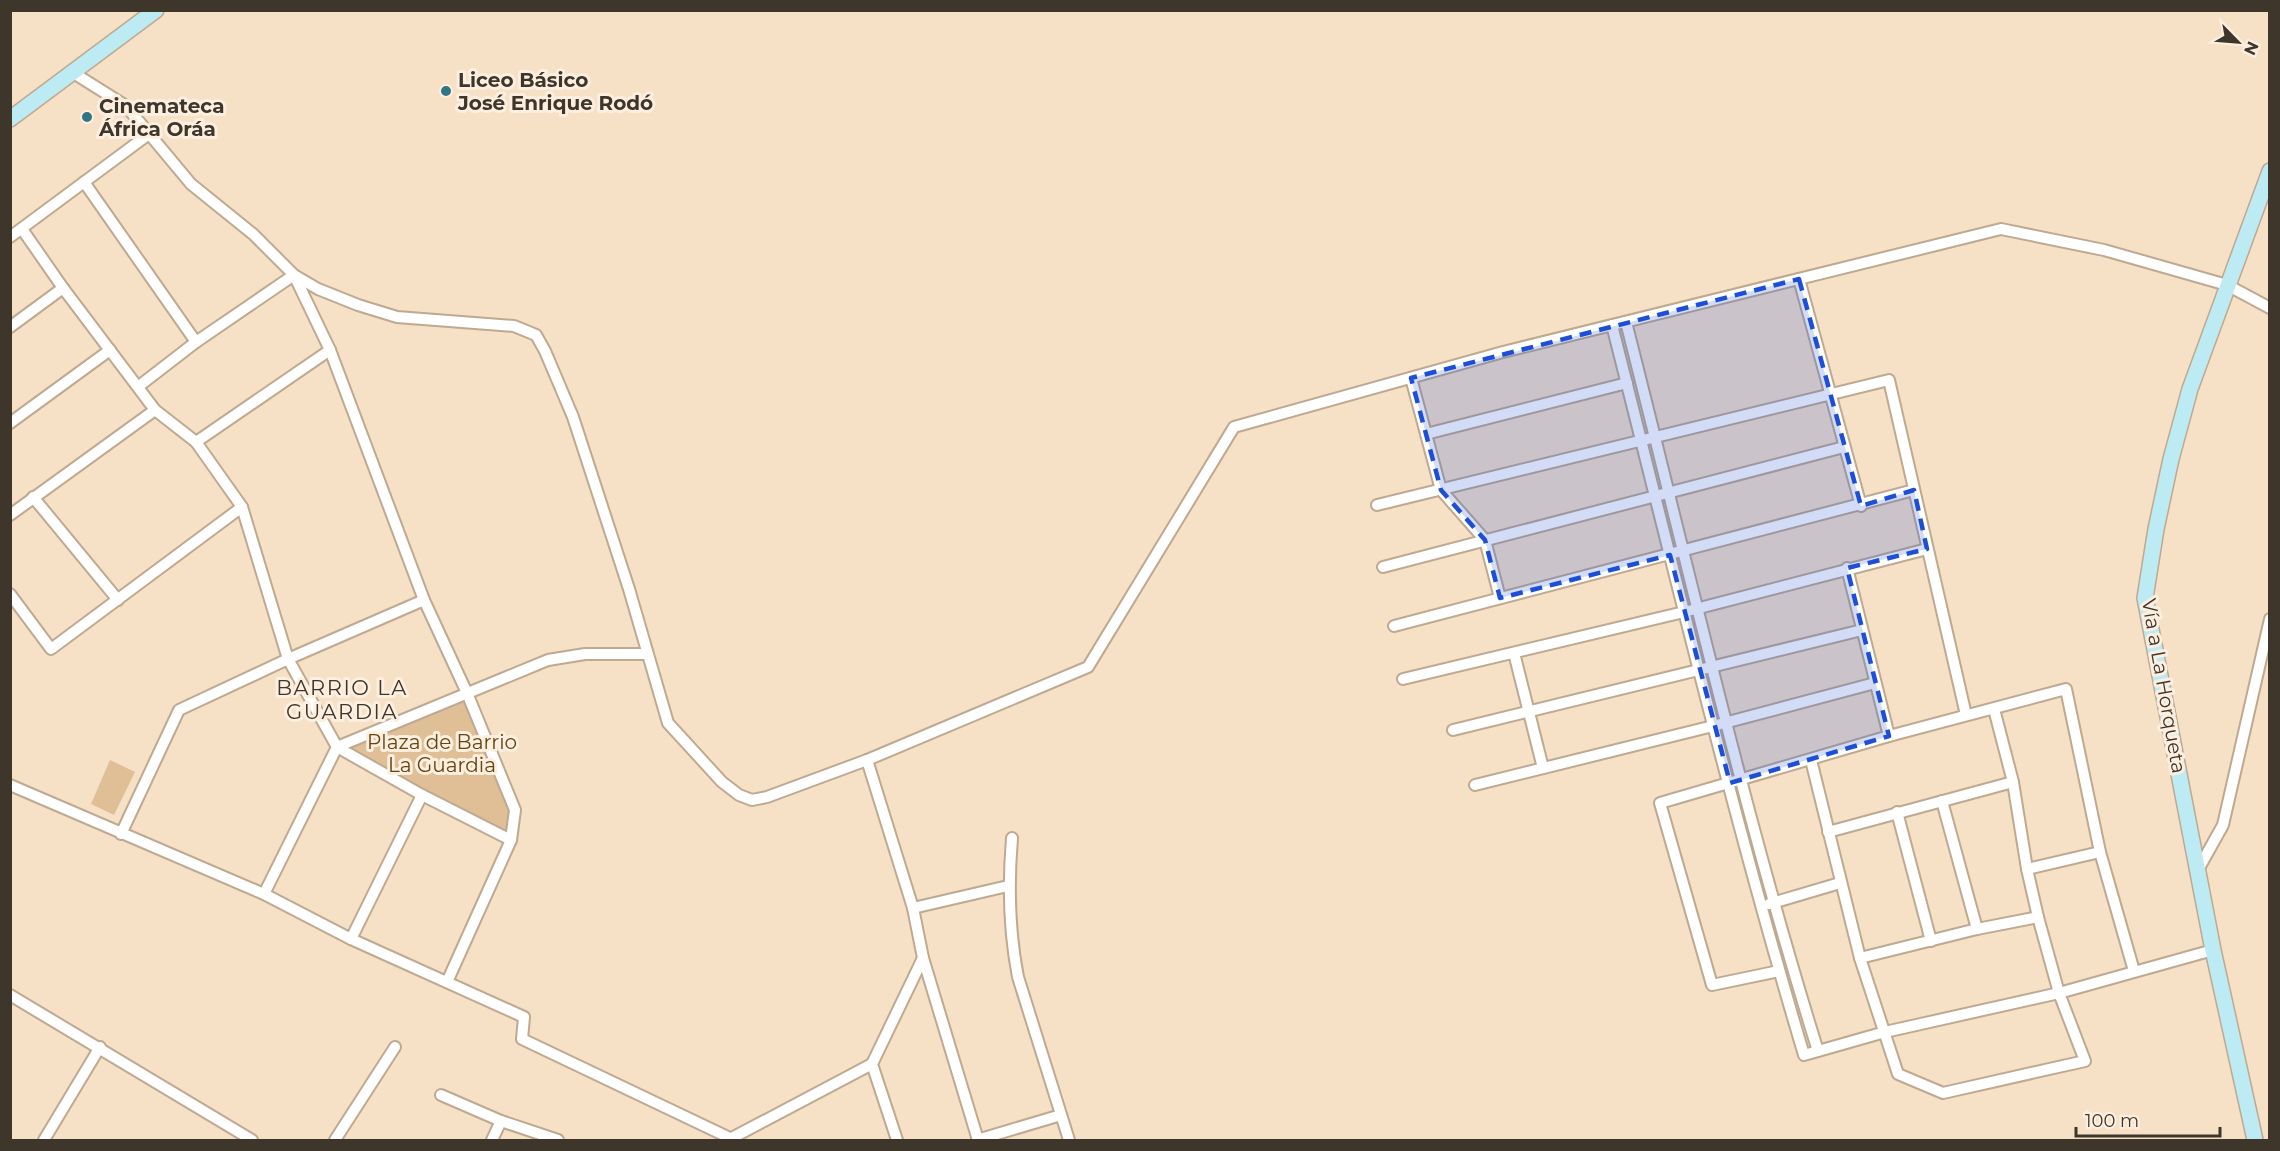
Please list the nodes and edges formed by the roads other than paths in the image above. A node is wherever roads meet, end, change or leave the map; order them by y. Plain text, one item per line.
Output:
1 (156, 10) edge
2 (72, 72) junction
3 (10, 118) edge
4 (149, 134) junction
5 (2270, 171) edge
6 (84, 182) junction
7 (22, 229) junction
8 (10, 237) edge
9 (294, 275) junction
10 (1798, 279) junction
11 (2227, 285) junction
12 (63, 288) junction
13 (2270, 308) edge
14 (1626, 322) junction
15 (1612, 325) junction
16 (10, 327) edge
17 (196, 342) junction
18 (110, 350) junction
19 (330, 350) junction
20 (1411, 378) junction
21 (1627, 383) junction
22 (139, 386) junction
23 (1831, 393) junction
24 (155, 410) junction
25 (10, 423) edge
26 (1426, 434) junction
27 (1655, 436) junction
28 (1641, 440) junction
29 (196, 442) junction
30 (1844, 447) junction
31 (1441, 490) junction
32 (1914, 490) junction
33 (1670, 493) junction
34 (33, 497) junction
35 (1656, 497) junction
36 (1377, 505) dead end
37 (1861, 506) junction
38 (242, 507) junction
39 (10, 515) edge
40 (1485, 540) junction
41 (1927, 549) junction
42 (1684, 551) junction
43 (1670, 555) junction
44 (1383, 567) dead end
45 (1847, 568) junction
46 (10, 594) edge
47 (1500, 598) junction
48 (118, 600) junction
49 (424, 600) junction
50 (1698, 608) junction
51 (1684, 612) junction
52 (2270, 619) edge
53 (1394, 626) dead end
54 (1862, 630) junction
55 (1514, 653) junction
56 (646, 654) junction
57 (288, 659) junction
58 (1713, 667) junction
59 (1699, 670) junction
60 (1402, 679) dead end
61 (1875, 683) junction
62 (467, 693) junction
63 (1994, 709) junction
64 (1527, 712) junction
65 (1966, 715) junction
66 (1727, 722) junction
67 (1713, 726) junction
68 (1453, 730) dead end
69 (1889, 736) junction
70 (337, 747) junction
71 (867, 760) junction
72 (1811, 760) junction
73 (1543, 768) junction
74 (1735, 782) junction
75 (2013, 782) junction
76 (10, 785) edge
77 (1475, 785) dead end
78 (422, 795) junction
79 (1942, 801) junction
80 (1897, 812) junction
81 (1828, 832) junction
82 (121, 834) junction
83 (1012, 838) dead end
84 (511, 840) junction
85 (2100, 852) junction
86 (2199, 868) junction
87 (2027, 869) junction
88 (1840, 883) junction
89 (1008, 886) junction
90 (264, 894) junction
91 (1768, 904) junction
92 (913, 908) junction
93 (2038, 917) junction
94 (1977, 929) junction
95 (351, 939) junction
96 (1931, 941) junction
97 (2213, 950) junction
98 (923, 958) junction
99 (1860, 958) junction
100 (1779, 971) junction
101 (2134, 971) junction
102 (447, 982) junction
103 (2059, 993) junction
104 (10, 994) edge
105 (1885, 1032) junction
106 (100, 1047) junction
107 (395, 1047) dead end
108 (1818, 1051) junction
109 (872, 1064) junction
110 (441, 1095) dead end
111 (1061, 1116) junction
112 (501, 1121) junction
113 (744, 1137) edge
114 (730, 1139) edge
115 (44, 1140) edge
116 (252, 1140) edge
117 (335, 1140) edge
118 (492, 1140) edge
119 (558, 1140) edge
120 (897, 1140) edge
121 (977, 1140) edge
122 (1069, 1140) edge
123 (2255, 1140) edge

1 - 2 main road
2 - 3 main road
2 - 4 street
4 - 6 street
4 - 9 street
5 - 11 main road, Vía a La Horqueta
6 - 7 street
6 - 17 street
7 - 8 street
7 - 12 street
9 - 17 street
9 - 19 street
9 - 56 street
10 - 11 street
10 - 14 street
10 - 23 street
11 - 13 street
11 - 86 main road, Vía a La Horqueta
12 - 16 street
12 - 18 street
14 - 15 street
14 - 27 street
15 - 20 street
15 - 21 street
17 - 22 street
18 - 22 street
18 - 25 street
19 - 29 street
19 - 49 street
20 - 26 street
20 - 71 street
21 - 26 street
21 - 28 street
22 - 24 street
23 - 27 street
23 - 30 street
23 - 32 street
24 - 29 street
24 - 34 street
26 - 31 street
27 - 28 street
27 - 33 street
28 - 31 street
28 - 35 street
29 - 38 street
30 - 33 street
30 - 37 street
31 - 36 street
31 - 40 street
32 - 37 street
32 - 41 street
33 - 35 street
33 - 42 street
34 - 39 street
34 - 48 street
35 - 40 street
35 - 43 street
37 - 42 street
38 - 48 street
38 - 57 street
40 - 44 street
40 - 47 street
41 - 45 street
41 - 65 street
42 - 43 street
42 - 50 street
43 - 47 street
43 - 51 street
45 - 50 street
45 - 54 street
46 - 48 street
47 - 53 street
49 - 57 street
49 - 62 street
50 - 51 street
50 - 58 street
51 - 55 street
51 - 59 street
52 - 86 street
54 - 58 street
54 - 61 street
55 - 60 street
55 - 64 street
56 - 62 street
56 - 71 street
57 - 70 street
57 - 82 street
58 - 59 street
58 - 66 street
59 - 64 street
59 - 67 street
61 - 66 street
61 - 69 street
62 - 70 street
62 - 84 street
63 - 65 street
63 - 75 street
63 - 85 street
64 - 68 street
64 - 73 street
65 - 69 street
66 - 67 street
66 - 74 street
67 - 73 street
67 - 74 street
69 - 72 street
70 - 78 street
70 - 90 street
71 - 92 street
72 - 74 street
72 - 81 street
73 - 77 street
74 - 91 street
74 - 100 street
75 - 79 street
75 - 87 street
76 - 82 street
78 - 84 street
78 - 95 street
79 - 80 street
79 - 94 street
80 - 81 street
80 - 96 street
81 - 88 street
82 - 90 street
83 - 89 street
84 - 102 street
85 - 87 street
85 - 101 street
86 - 97 main road, Vía a La Horqueta
87 - 93 street
88 - 91 street
88 - 99 street
89 - 92 street
89 - 111 street
90 - 95 street
91 - 100 street
91 - 108 street
92 - 98 street
93 - 94 street
93 - 103 street
94 - 96 street
95 - 102 street
96 - 99 street
97 - 101 street
97 - 123 main road, Vía a La Horqueta
98 - 109 street
98 - 121 street
99 - 105 street
100 - 108 street
101 - 103 street
102 - 114 street
103 - 105 street
103 - 105 street
104 - 106 street
105 - 108 street
106 - 115 street
106 - 116 street
107 - 117 street
109 - 113 street
109 - 120 street
110 - 112 street
111 - 121 street
111 - 122 street
112 - 118 street
112 - 119 street
113 - 114 street

